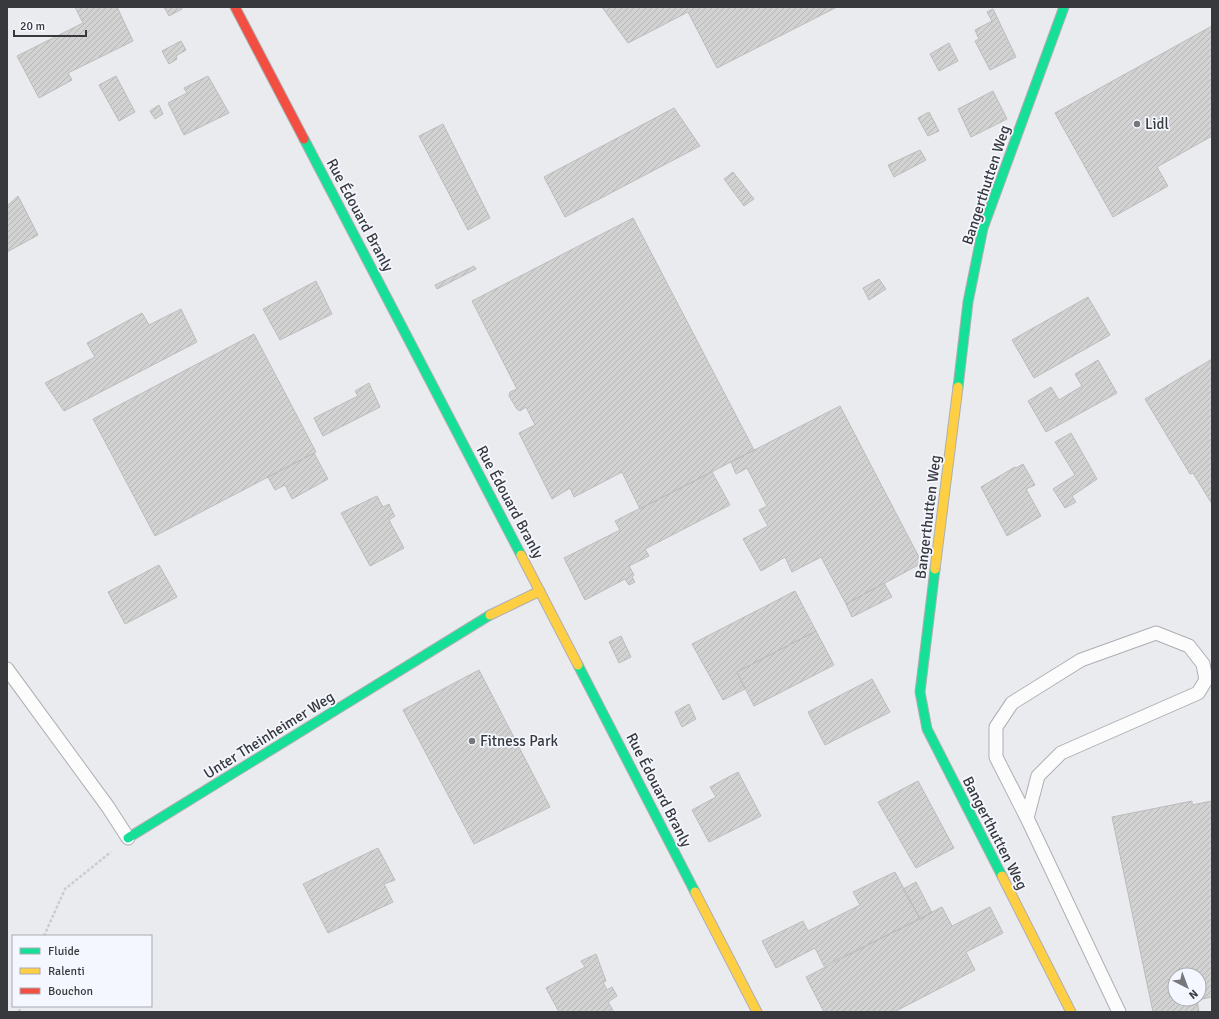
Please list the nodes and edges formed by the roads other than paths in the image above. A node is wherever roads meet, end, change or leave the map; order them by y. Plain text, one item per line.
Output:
1 (235, 7) edge
2 (1064, 7) edge
3 (540, 591) junction
4 (7, 669) edge
5 (1027, 818) junction
6 (128, 838) joint
7 (757, 1012) edge
8 (1071, 1012) edge
9 (1119, 1012) edge

1 - 3 street, Rue Édouard Branly
2 - 8 street, Bangerthutten Weg
3 - 6 street, Unter Theinheimer Weg
3 - 7 street, Rue Édouard Branly
4 - 6 lane
5 - 5 lane
5 - 9 lane

